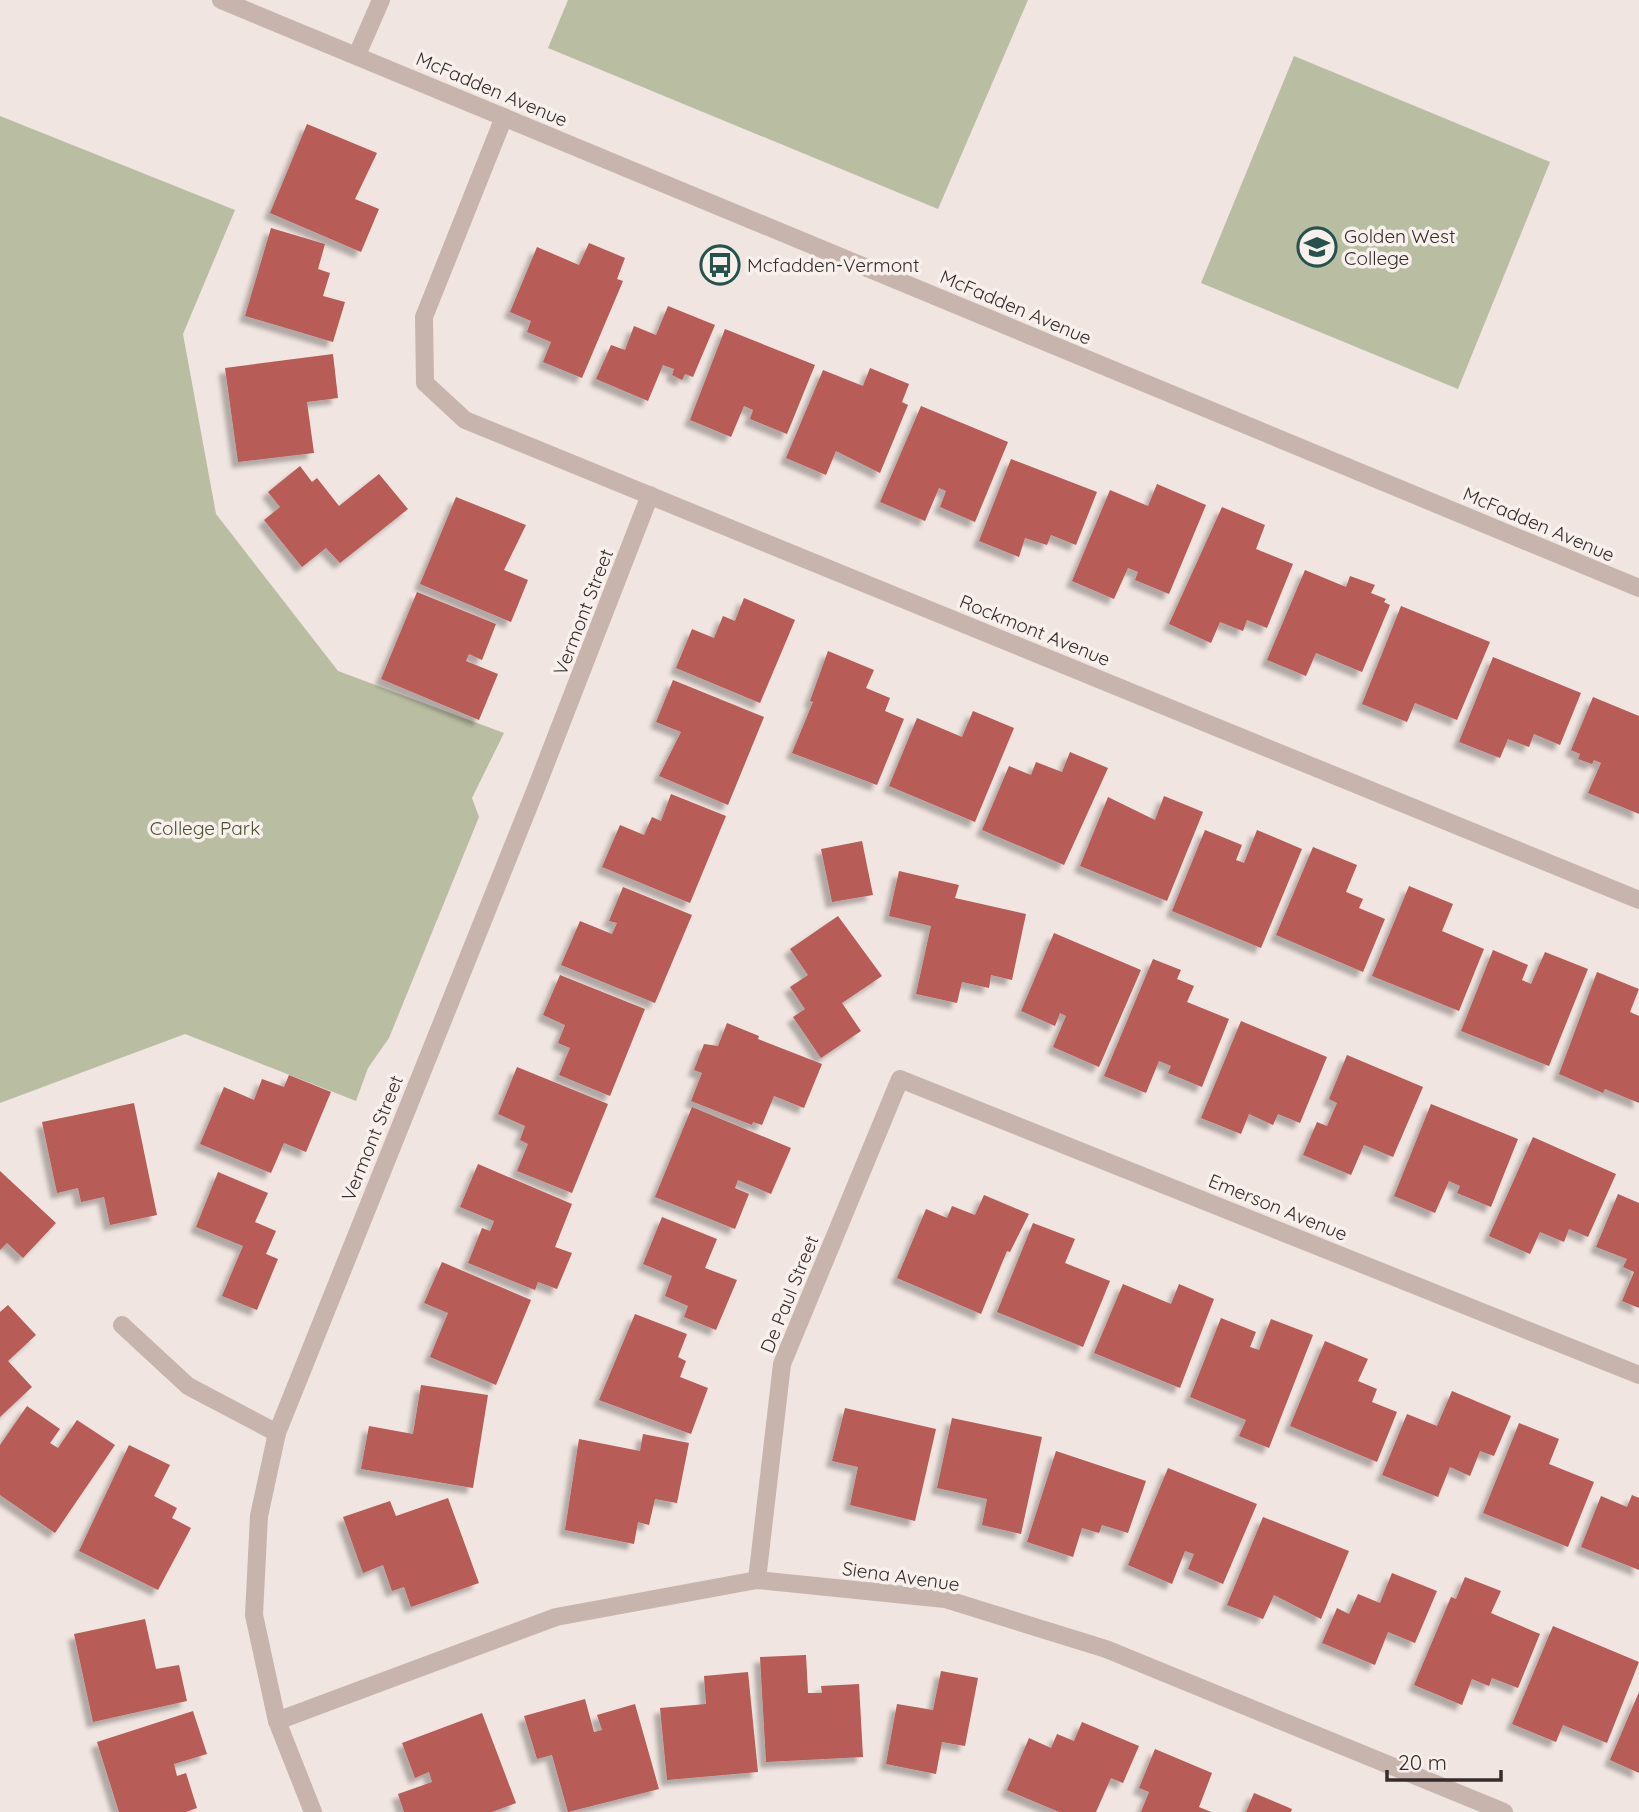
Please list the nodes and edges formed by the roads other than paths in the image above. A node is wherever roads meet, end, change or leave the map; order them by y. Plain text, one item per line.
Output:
1 (221, 0) edge
2 (381, 0) edge
3 (357, 55) junction
4 (503, 117) junction
5 (650, 495) junction
6 (1639, 589) edge
7 (1639, 900) edge
8 (900, 1079) joint
9 (122, 1325) dead end
10 (1639, 1375) edge
11 (277, 1433) junction
12 (757, 1580) junction
13 (277, 1721) junction
14 (313, 1812) edge
15 (1504, 1812) edge

1 - 3 street, McFadden Avenue
2 - 3 street
3 - 4 street, McFadden Avenue
4 - 5 street, Rockmont Avenue
4 - 6 street, McFadden Avenue
5 - 7 street, Rockmont Avenue
5 - 11 street, Vermont Street
8 - 10 street, Emerson Avenue
8 - 12 street, De Paul Street
9 - 11 street
11 - 13 street, Vermont Street
12 - 13 street, Siena Avenue
12 - 15 street, Siena Avenue
13 - 14 street, Vermont Street

